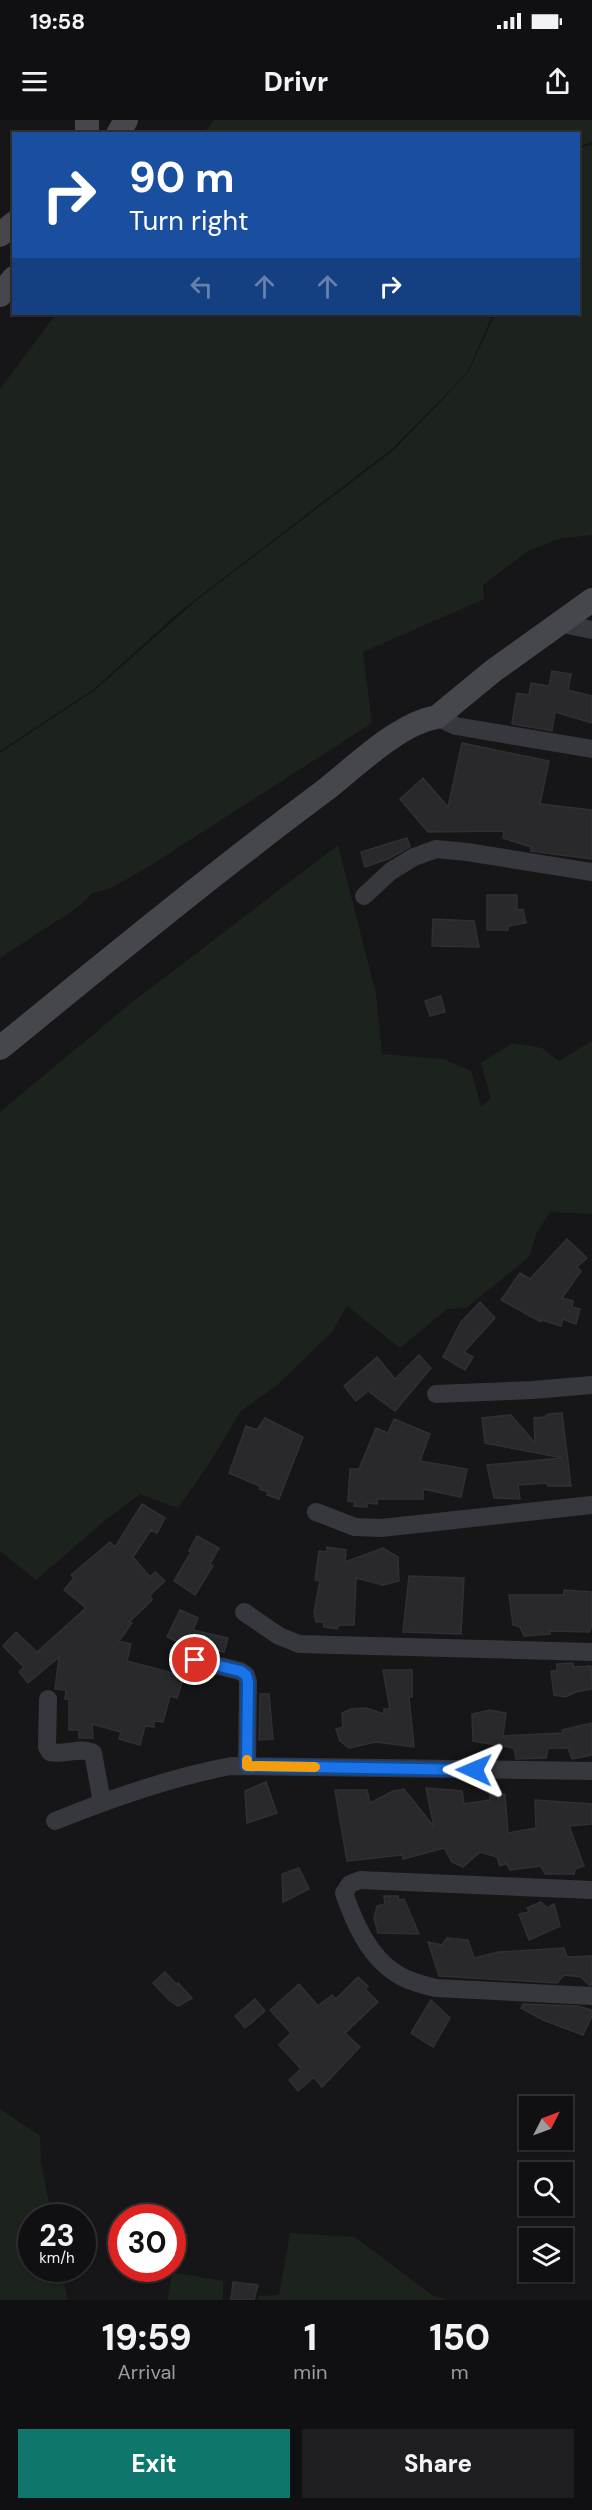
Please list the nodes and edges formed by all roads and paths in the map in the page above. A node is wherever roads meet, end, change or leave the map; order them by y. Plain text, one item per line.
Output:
1 (12, 225) edge
2 (0, 235) edge
3 (12, 280) edge
4 (0, 295) edge
5 (592, 600) edge
6 (558, 623) junction
7 (592, 630) edge
8 (437, 717) junction
9 (592, 749) edge
10 (592, 872) edge
11 (364, 896) dead end
12 (0, 1048) edge
13 (592, 1385) edge
14 (436, 1394) dead end
15 (592, 1505) edge
16 (316, 1512) dead end
17 (244, 1612) dead end
18 (592, 1652) edge
19 (195, 1660) dead end
20 (48, 1699) dead end
21 (247, 1766) junction
22 (592, 1771) edge
23 (102, 1802) junction
24 (55, 1821) dead end
25 (592, 1890) edge
26 (592, 1996) edge

1 - 2 main road
3 - 4 main road
5 - 6 main road
6 - 7 street
6 - 8 main road
8 - 9 street
8 - 12 main road
10 - 11 street
13 - 14 street
15 - 16 street
17 - 18 street
19 - 21 street
20 - 23 street
21 - 22 street
21 - 23 street
23 - 24 street
25 - 26 street

